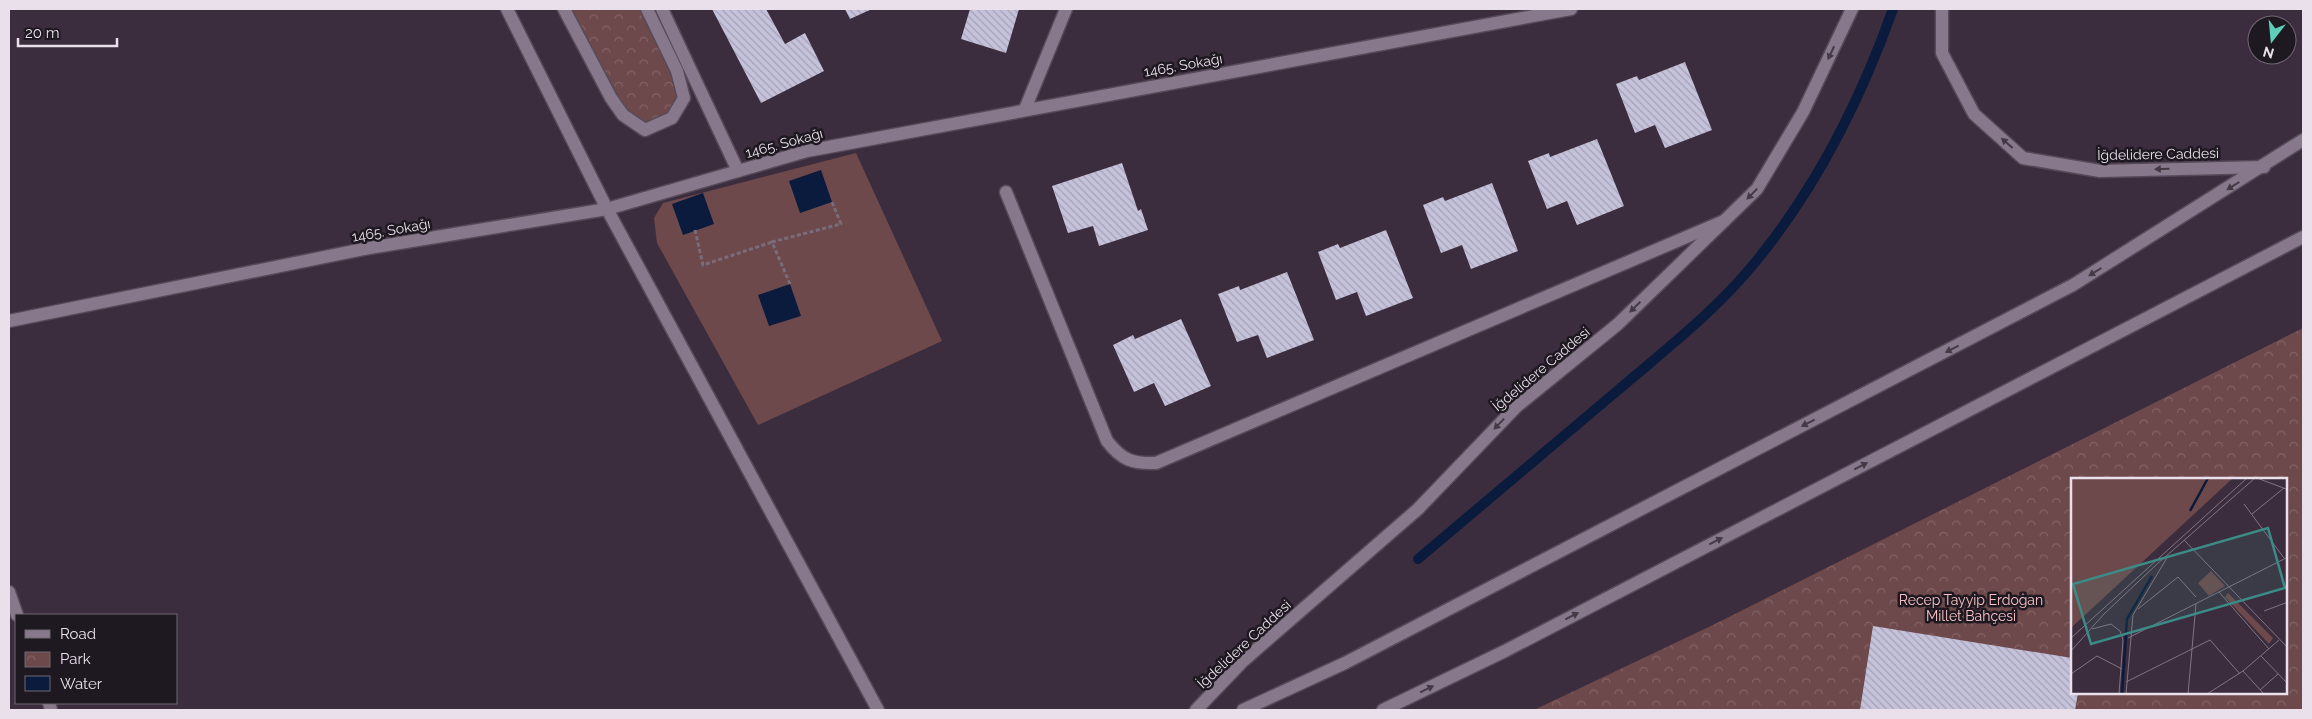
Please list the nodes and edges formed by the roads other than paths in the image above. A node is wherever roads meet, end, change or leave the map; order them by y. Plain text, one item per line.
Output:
1 (507, 9) edge
2 (564, 9) edge
3 (647, 9) edge
4 (662, 9) edge
5 (1066, 9) edge
6 (1571, 9) edge
7 (1852, 9) edge
8 (1942, 9) edge
9 (1025, 109) junction
10 (2303, 140) edge
11 (2264, 167) junction
12 (738, 171) junction
13 (1006, 192) dead end
14 (607, 208) junction
15 (1726, 220) junction
16 (2303, 237) edge
17 (9, 321) edge
18 (9, 592) edge
19 (17, 614) edge
20 (878, 710) edge
21 (1196, 710) edge
22 (1243, 710) edge
23 (1383, 710) edge

1 - 14 street
2 - 3 street
4 - 12 street
5 - 9 street
6 - 9 street, 1465. Sokağı
7 -> 15 street, İğdelidere Caddesi
11 -> 8 street, İğdelidere Caddesi
9 - 12 street, 1465. Sokağı
10 - 11 street
11 -> 22 street
12 - 14 street, 1465. Sokağı
13 - 15 street
14 - 17 street, 1465. Sokağı
14 - 20 street
15 -> 21 street, İğdelidere Caddesi
23 -> 16 street
18 - 19 street

